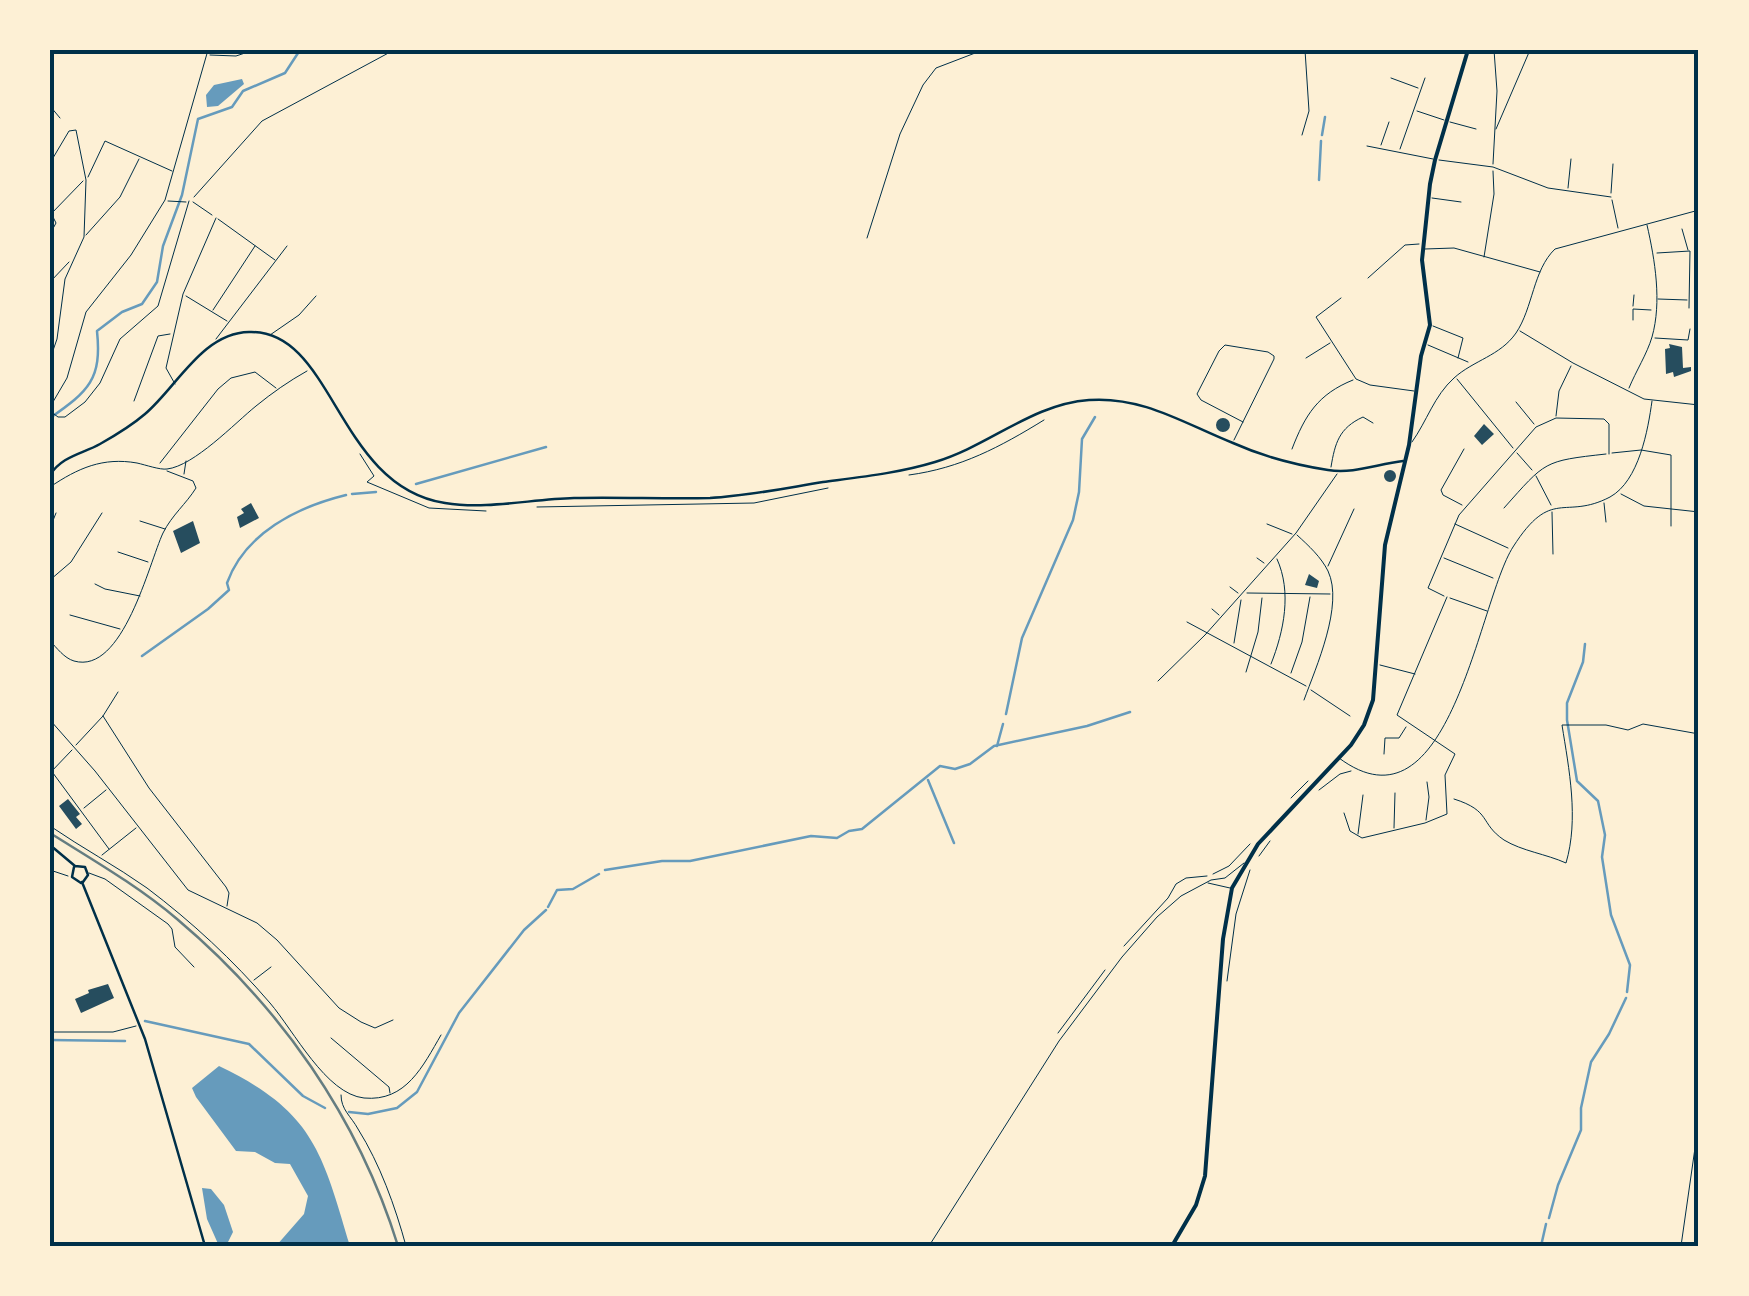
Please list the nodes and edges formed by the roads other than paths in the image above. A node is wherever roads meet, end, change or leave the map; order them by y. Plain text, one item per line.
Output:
1 (254, 50) edge
2 (1468, 50) edge
3 (1494, 50) edge
4 (1509, 50) edge
5 (1530, 50) edge
6 (208, 52) edge
7 (1516, 53) dead end
8 (1391, 78) dead end
9 (1425, 78) dead end
10 (1421, 89) junction
11 (50, 106) edge
12 (1414, 110) junction
13 (60, 118) dead end
14 (1446, 121) junction
15 (1389, 122) dead end
16 (1476, 128) dead end
17 (1495, 130) junction
18 (1367, 146) dead end
19 (1380, 148) junction
20 (1399, 152) junction
21 (140, 157) junction
22 (1570, 159) dead end
23 (1435, 160) junction
24 (50, 163) edge
25 (1612, 164) dead end
26 (1493, 168) junction
27 (175, 173) junction
28 (86, 180) junction
29 (1568, 191) junction
30 (1611, 196) junction
31 (1429, 197) junction
32 (165, 200) junction
33 (190, 202) junction
34 (1461, 202) dead end
35 (1699, 210) edge
36 (51, 215) edge
37 (216, 218) junction
38 (1647, 225) junction
39 (1682, 229) dead end
40 (1618, 231) junction
41 (50, 234) edge
42 (84, 237) junction
43 (255, 246) junction
44 (287, 246) dead end
45 (1422, 247) junction
46 (1689, 252) junction
47 (1654, 253) junction
48 (1484, 257) junction
49 (275, 260) junction
50 (72, 262) junction
51 (1541, 272) junction
52 (1368, 278) dead end
53 (50, 282) edge
54 (183, 294) junction
55 (1634, 295) dead end
56 (316, 296) dead end
57 (1341, 298) dead end
58 (1655, 299) junction
59 (1690, 300) junction
60 (1690, 308) dead end
61 (1633, 309) junction
62 (213, 310) junction
63 (1655, 310) junction
64 (1633, 320) dead end
65 (228, 321) junction
66 (1430, 325) junction
67 (1690, 329) dead end
68 (1518, 330) junction
69 (174, 334) junction
70 (270, 335) junction
71 (1652, 338) junction
72 (1332, 341) junction
73 (216, 342) junction
74 (1424, 344) junction
75 (1306, 358) dead end
76 (1458, 358) junction
77 (50, 359) edge
78 (1471, 363) junction
79 (1573, 363) junction
80 (312, 368) junction
81 (1455, 376) junction
82 (1356, 379) junction
83 (175, 384) junction
84 (278, 390) junction
85 (1627, 391) junction
86 (1417, 392) junction
87 (134, 400) dead end
88 (1652, 401) junction
89 (1516, 402) dead end
90 (1699, 405) edge
91 (50, 410) edge
92 (1556, 418) junction
93 (1243, 422) junction
94 (1413, 422) junction
95 (1424, 423) junction
96 (1373, 424) dead end
97 (1536, 427) junction
98 (1232, 443) junction
99 (1409, 444) junction
100 (1292, 449) dead end
101 (1464, 449) dead end
102 (1641, 450) junction
103 (1515, 451) junction
104 (1608, 454) junction
105 (186, 461) junction
106 (1404, 462) junction
107 (157, 467) junction
108 (165, 470) junction
109 (1331, 470) junction
110 (1338, 471) junction
111 (1535, 473) junction
112 (50, 475) edge
113 (183, 478) junction
114 (50, 486) edge
115 (1618, 492) junction
116 (1603, 500) junction
117 (1465, 507) junction
118 (1354, 508) dead end
119 (1504, 508) dead end
120 (1552, 508) junction
121 (1672, 511) junction
122 (1699, 512) edge
123 (56, 513) dead end
124 (102, 513) dead end
125 (140, 521) dead end
126 (1606, 522) dead end
127 (1267, 524) dead end
128 (1454, 524) junction
129 (1671, 526) dead end
130 (50, 528) edge
131 (165, 529) junction
132 (1296, 534) junction
133 (1511, 550) junction
134 (118, 552) dead end
135 (1553, 554) dead end
136 (1275, 556) junction
137 (1440, 556) junction
138 (1258, 558) dead end
139 (151, 562) junction
140 (1266, 566) junction
141 (1327, 568) junction
142 (50, 580) edge
143 (1496, 580) junction
144 (96, 584) dead end
145 (1230, 587) dead end
146 (1246, 590) junction
147 (1334, 593) junction
148 (1262, 595) junction
149 (1286, 595) junction
150 (1310, 595) junction
151 (140, 596) junction
152 (1240, 597) junction
153 (1447, 597) junction
154 (1212, 609) dead end
155 (1487, 611) junction
156 (70, 615) dead end
157 (1221, 617) junction
158 (1187, 622) dead end
159 (123, 630) junction
160 (1205, 634) junction
161 (50, 641) edge
162 (1232, 646) junction
163 (1251, 655) junction
164 (1375, 664) junction
165 (1271, 665) junction
166 (1246, 672) dead end
167 (1415, 674) junction
168 (1290, 676) junction
169 (1158, 681) dead end
170 (1308, 688) junction
171 (118, 692) dead end
172 (1304, 700) dead end
173 (103, 716) junction
174 (1350, 716) dead end
175 (50, 720) edge
176 (1408, 724) junction
177 (1436, 742) junction
178 (74, 747) junction
179 (1384, 754) dead end
180 (1339, 758) junction
181 (50, 771) edge
182 (1426, 782) dead end
183 (109, 788) junction
184 (1394, 794) dead end
185 (1364, 795) dead end
186 (82, 810) junction
187 (1344, 813) dead end
188 (1426, 823) junction
189 (50, 826) edge
190 (138, 826) junction
191 (1394, 831) junction
192 (1357, 837) junction
193 (50, 845) edge
194 (110, 849) junction
195 (100, 857) junction
196 (1246, 860) junction
197 (75, 866) junction
198 (52, 871) edge
199 (88, 873) junction
200 (50, 876) edge
201 (71, 876) junction
202 (1225, 878) junction
203 (82, 882) junction
204 (1204, 882) junction
205 (1233, 886) junction
206 (227, 906) junction
207 (194, 967) dead end
208 (271, 967) dead end
209 (251, 982) junction
210 (393, 1020) dead end
211 (140, 1026) junction
212 (50, 1032) edge
213 (442, 1035) dead end
214 (332, 1038) dead end
215 (390, 1095) junction
216 (205, 1246) edge
217 (929, 1246) edge
218 (1172, 1246) edge

1 - 6 street
2 - 14 main road
3 - 17 street
4 - 7 street
5 - 17 street
6 - 27 street
8 - 10 street
9 - 10 street
10 - 12 street
11 - 13 street
12 - 14 street
12 - 20 street
14 - 16 street
14 - 23 main road
15 - 19 street
17 - 26 street
18 - 19 street
19 - 20 street
20 - 23 street
21 - 27 street
21 - 28 street
21 - 42 street
22 - 29 street
23 - 26 street
23 - 31 main road
24 - 28 street
25 - 30 street
26 - 29 street
26 - 48 street
27 - 32 street
28 - 36 street
28 - 42 street
29 - 30 street
30 - 40 street
31 - 34 street
31 - 45 main road
32 - 33 street
32 - 91 street
33 - 37 street
33 - 91 street
35 - 38 street
36 - 41 street
37 - 43 street
37 - 54 street
38 - 40 street
38 - 47 street
39 - 46 street
40 - 51 street
42 - 50 street
43 - 49 street
43 - 62 street
44 - 49 street
45 - 48 street
45 - 52 street
45 - 66 main road
46 - 47 street
46 - 59 street
47 - 58 street
48 - 51 street
49 - 65 street
50 - 53 street
50 - 77 street
51 - 68 street
54 - 62 street
54 - 69 street
55 - 61 street
56 - 70 street
57 - 72 street
58 - 59 street
58 - 63 street
59 - 60 street
61 - 63 street
61 - 64 street
62 - 65 street
63 - 71 street
65 - 73 street
66 - 74 main road
66 - 76 street
67 - 71 street
68 - 78 street
68 - 79 street
69 - 83 street
69 - 87 street
70 - 73 street
70 - 80 street
71 - 85 street
72 - 75 street
72 - 82 street
73 - 83 street
74 - 76 street
74 - 86 main road
76 - 78 street
78 - 81 street
79 - 85 street
79 - 92 street
80 - 84 street
80 - 98 street
81 - 95 street
81 - 103 street
82 - 86 street
82 - 100 street
83 - 112 street
84 - 105 street
84 - 107 street
85 - 88 street
86 - 94 main road
88 - 90 street
88 - 102 street
89 - 97 street
92 - 97 street
92 - 104 street
93 - 93 street
93 - 98 street
94 - 95 street
94 - 99 main road
95 - 99 street
96 - 109 street
97 - 103 street
98 - 109 street
99 - 106 main road
101 - 117 street
102 - 104 street
102 - 115 street
102 - 121 street
103 - 111 street
103 - 117 street
104 - 111 street
105 - 108 street
105 - 113 street
106 - 110 street
106 - 164 main road
107 - 108 street
107 - 114 street
108 - 113 street
109 - 110 street
110 - 132 street
111 - 119 street
111 - 120 street
113 - 131 street
115 - 116 street
115 - 121 street
116 - 120 street
116 - 126 street
117 - 128 street
118 - 141 street
120 - 133 street
120 - 135 street
121 - 122 street
121 - 129 street
123 - 130 street
124 - 142 street
125 - 131 street
127 - 132 street
128 - 133 street
128 - 137 street
131 - 139 street
132 - 136 street
132 - 141 street
133 - 143 street
134 - 139 street
136 - 140 street
136 - 149 street
137 - 143 street
137 - 153 street
138 - 140 street
139 - 151 street
140 - 146 street
141 - 147 street
143 - 155 street
144 - 151 street
145 - 152 street
146 - 148 street
146 - 152 street
147 - 150 street
147 - 170 street
148 - 149 street
148 - 163 street
149 - 150 street
149 - 165 street
150 - 168 street
151 - 159 street
152 - 157 street
152 - 162 street
153 - 155 street
153 - 167 street
154 - 157 street
155 - 177 street
156 - 159 street
157 - 160 street
158 - 160 street
159 - 161 street
160 - 162 street
160 - 169 street
162 - 163 street
163 - 165 street
163 - 166 street
164 - 167 street
164 - 180 main road
165 - 168 street
167 - 176 street
168 - 170 street
170 - 172 street
170 - 174 street
171 - 173 street
173 - 178 street
173 - 206 street
175 - 178 street
176 - 177 street
176 - 179 street
177 - 180 street
177 - 188 street
178 - 181 street
178 - 183 street
180 - 196 main road
181 - 186 street
182 - 188 street
183 - 186 street
183 - 190 street
184 - 191 street
185 - 192 street
186 - 194 street
187 - 192 street
188 - 191 street
189 - 195 street
190 - 194 street
190 - 206 street
191 - 192 street
193 - 197 street
194 - 195 street
195 - 209 street
196 - 202 street
196 - 205 main road
197 - 199 street
197 - 201 street
198 - 200 street
198 - 201 street
199 - 203 street
199 - 207 street
201 - 203 street
202 - 204 street
202 - 205 street
203 - 211 street
204 - 205 street
204 - 217 street
205 - 218 main road
206 - 210 street
208 - 209 street
209 - 215 street
211 - 212 street
211 - 216 street
213 - 215 street
214 - 215 street

